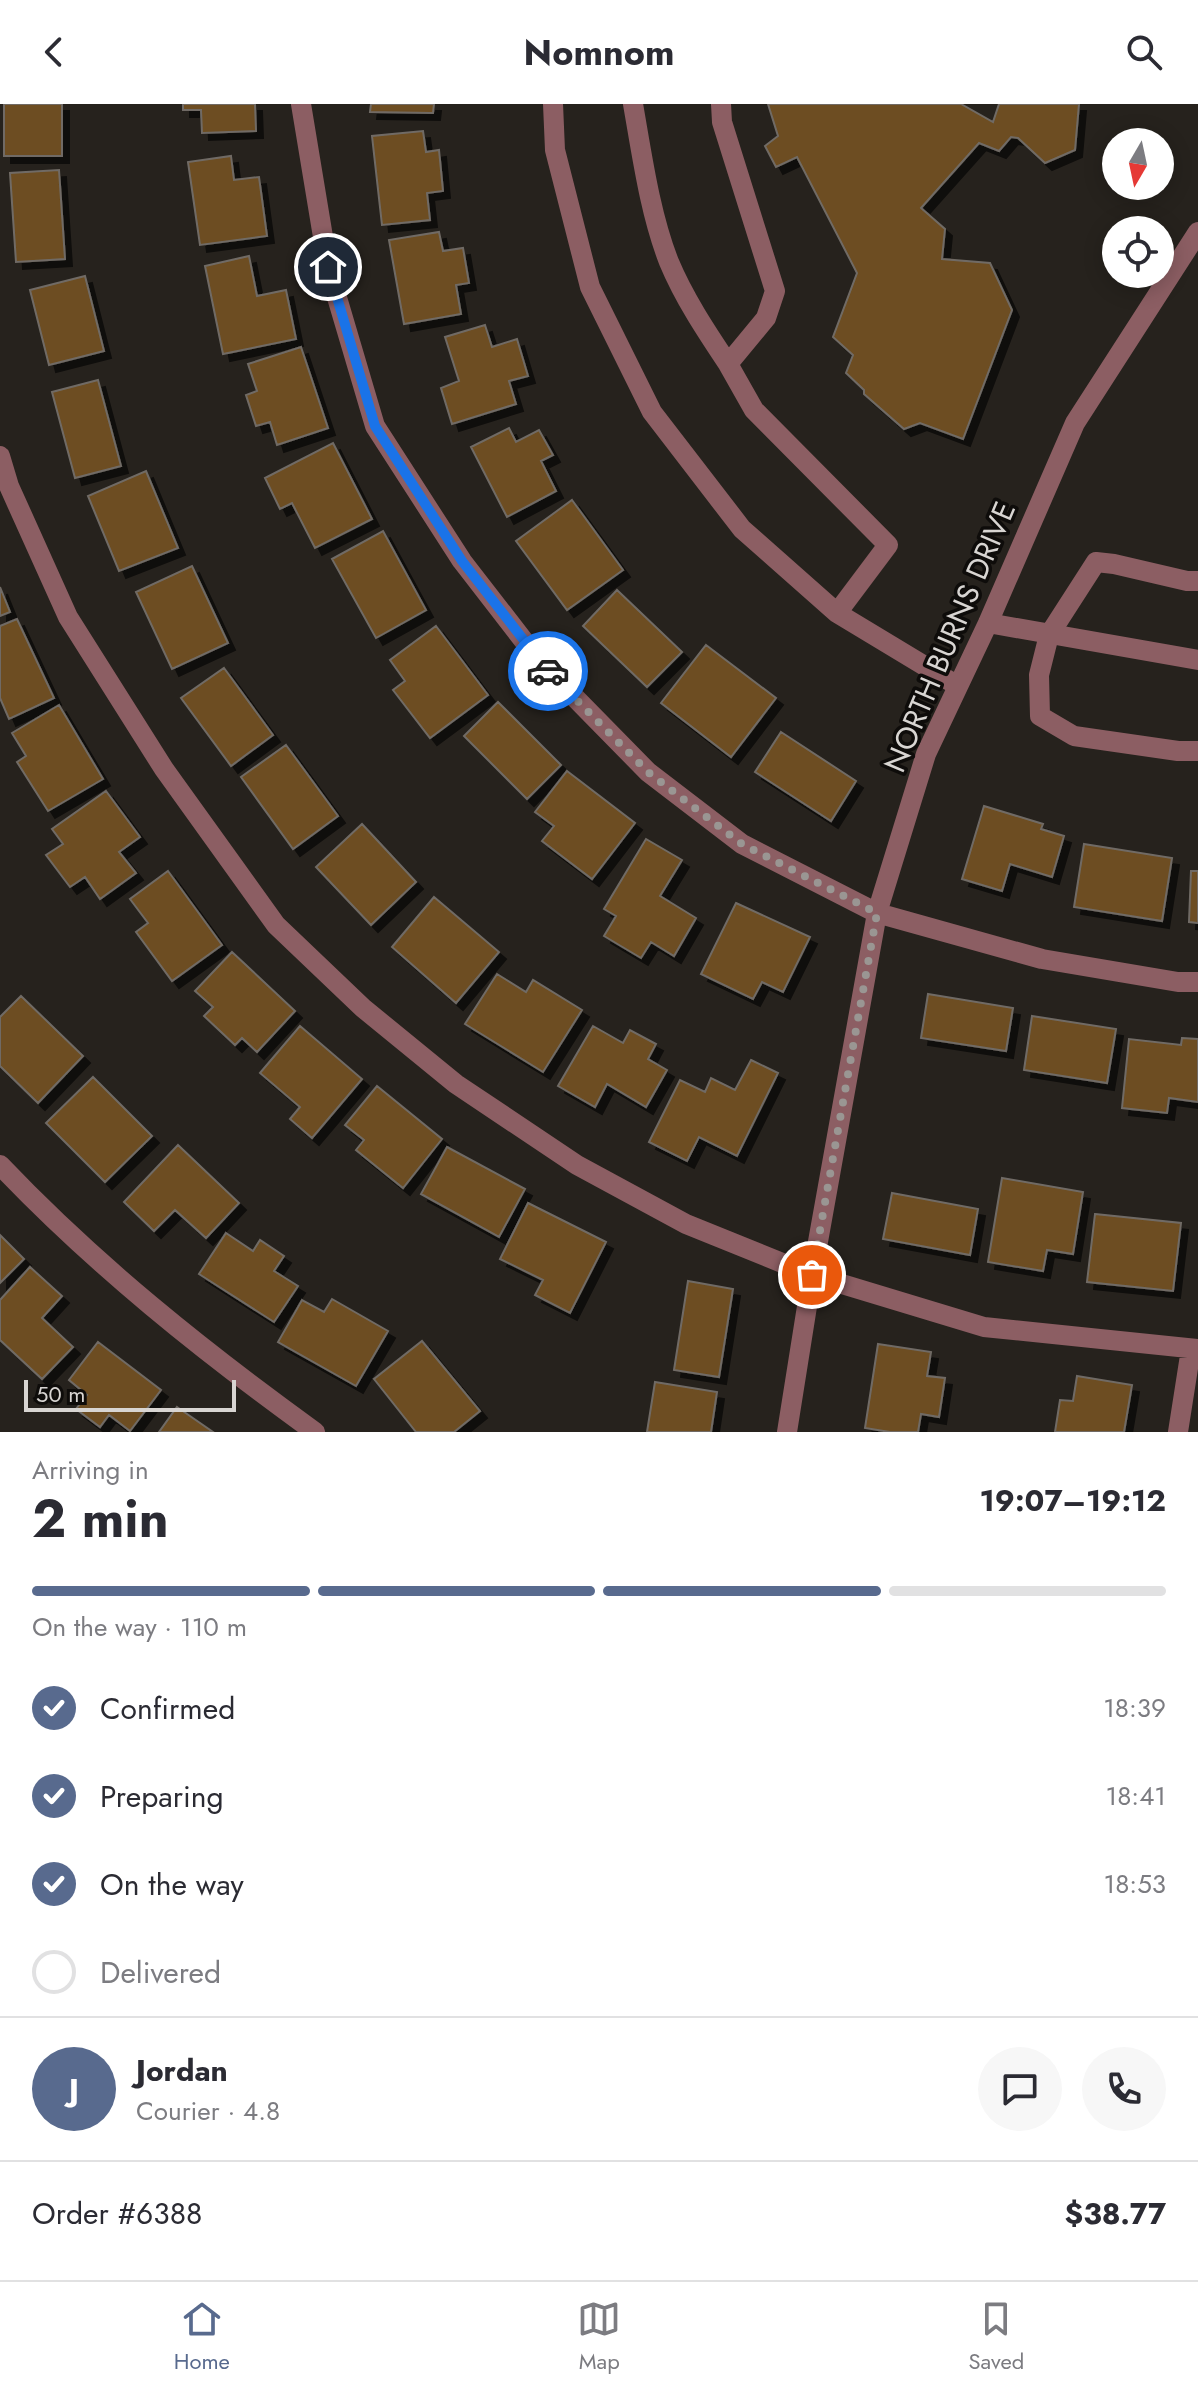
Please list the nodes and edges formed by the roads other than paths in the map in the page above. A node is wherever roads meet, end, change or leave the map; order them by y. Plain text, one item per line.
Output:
1 (301, 104) edge
2 (553, 104) edge
3 (633, 104) edge
4 (721, 104) edge
5 (1198, 232) edge
6 (728, 364) junction
7 (0, 456) edge
8 (1198, 581) edge
9 (837, 613) junction
10 (988, 623) junction
11 (1049, 635) junction
12 (1198, 660) edge
13 (958, 686) junction
14 (1198, 751) edge
15 (877, 913) junction
16 (1198, 982) edge
17 (0, 1165) edge
18 (812, 1275) junction
19 (1194, 1349) edge
20 (315, 1432) edge
21 (787, 1432) edge
22 (1178, 1432) edge

1 - 15 street
2 - 9 street
3 - 6 street
4 - 6 street
5 - 10 street, NORTH BURNS DRIVE
6 - 9 street
7 - 18 street
8 - 11 street
9 - 13 street
10 - 11 street
10 - 13 street, NORTH BURNS DRIVE
11 - 12 street
11 - 14 street
13 - 15 street, NORTH BURNS DRIVE
15 - 16 street
15 - 18 street, NORTH BURNS DRIVE
17 - 20 street
18 - 19 street
18 - 21 street, NORTH BURNS DRIVE
19 - 22 street

